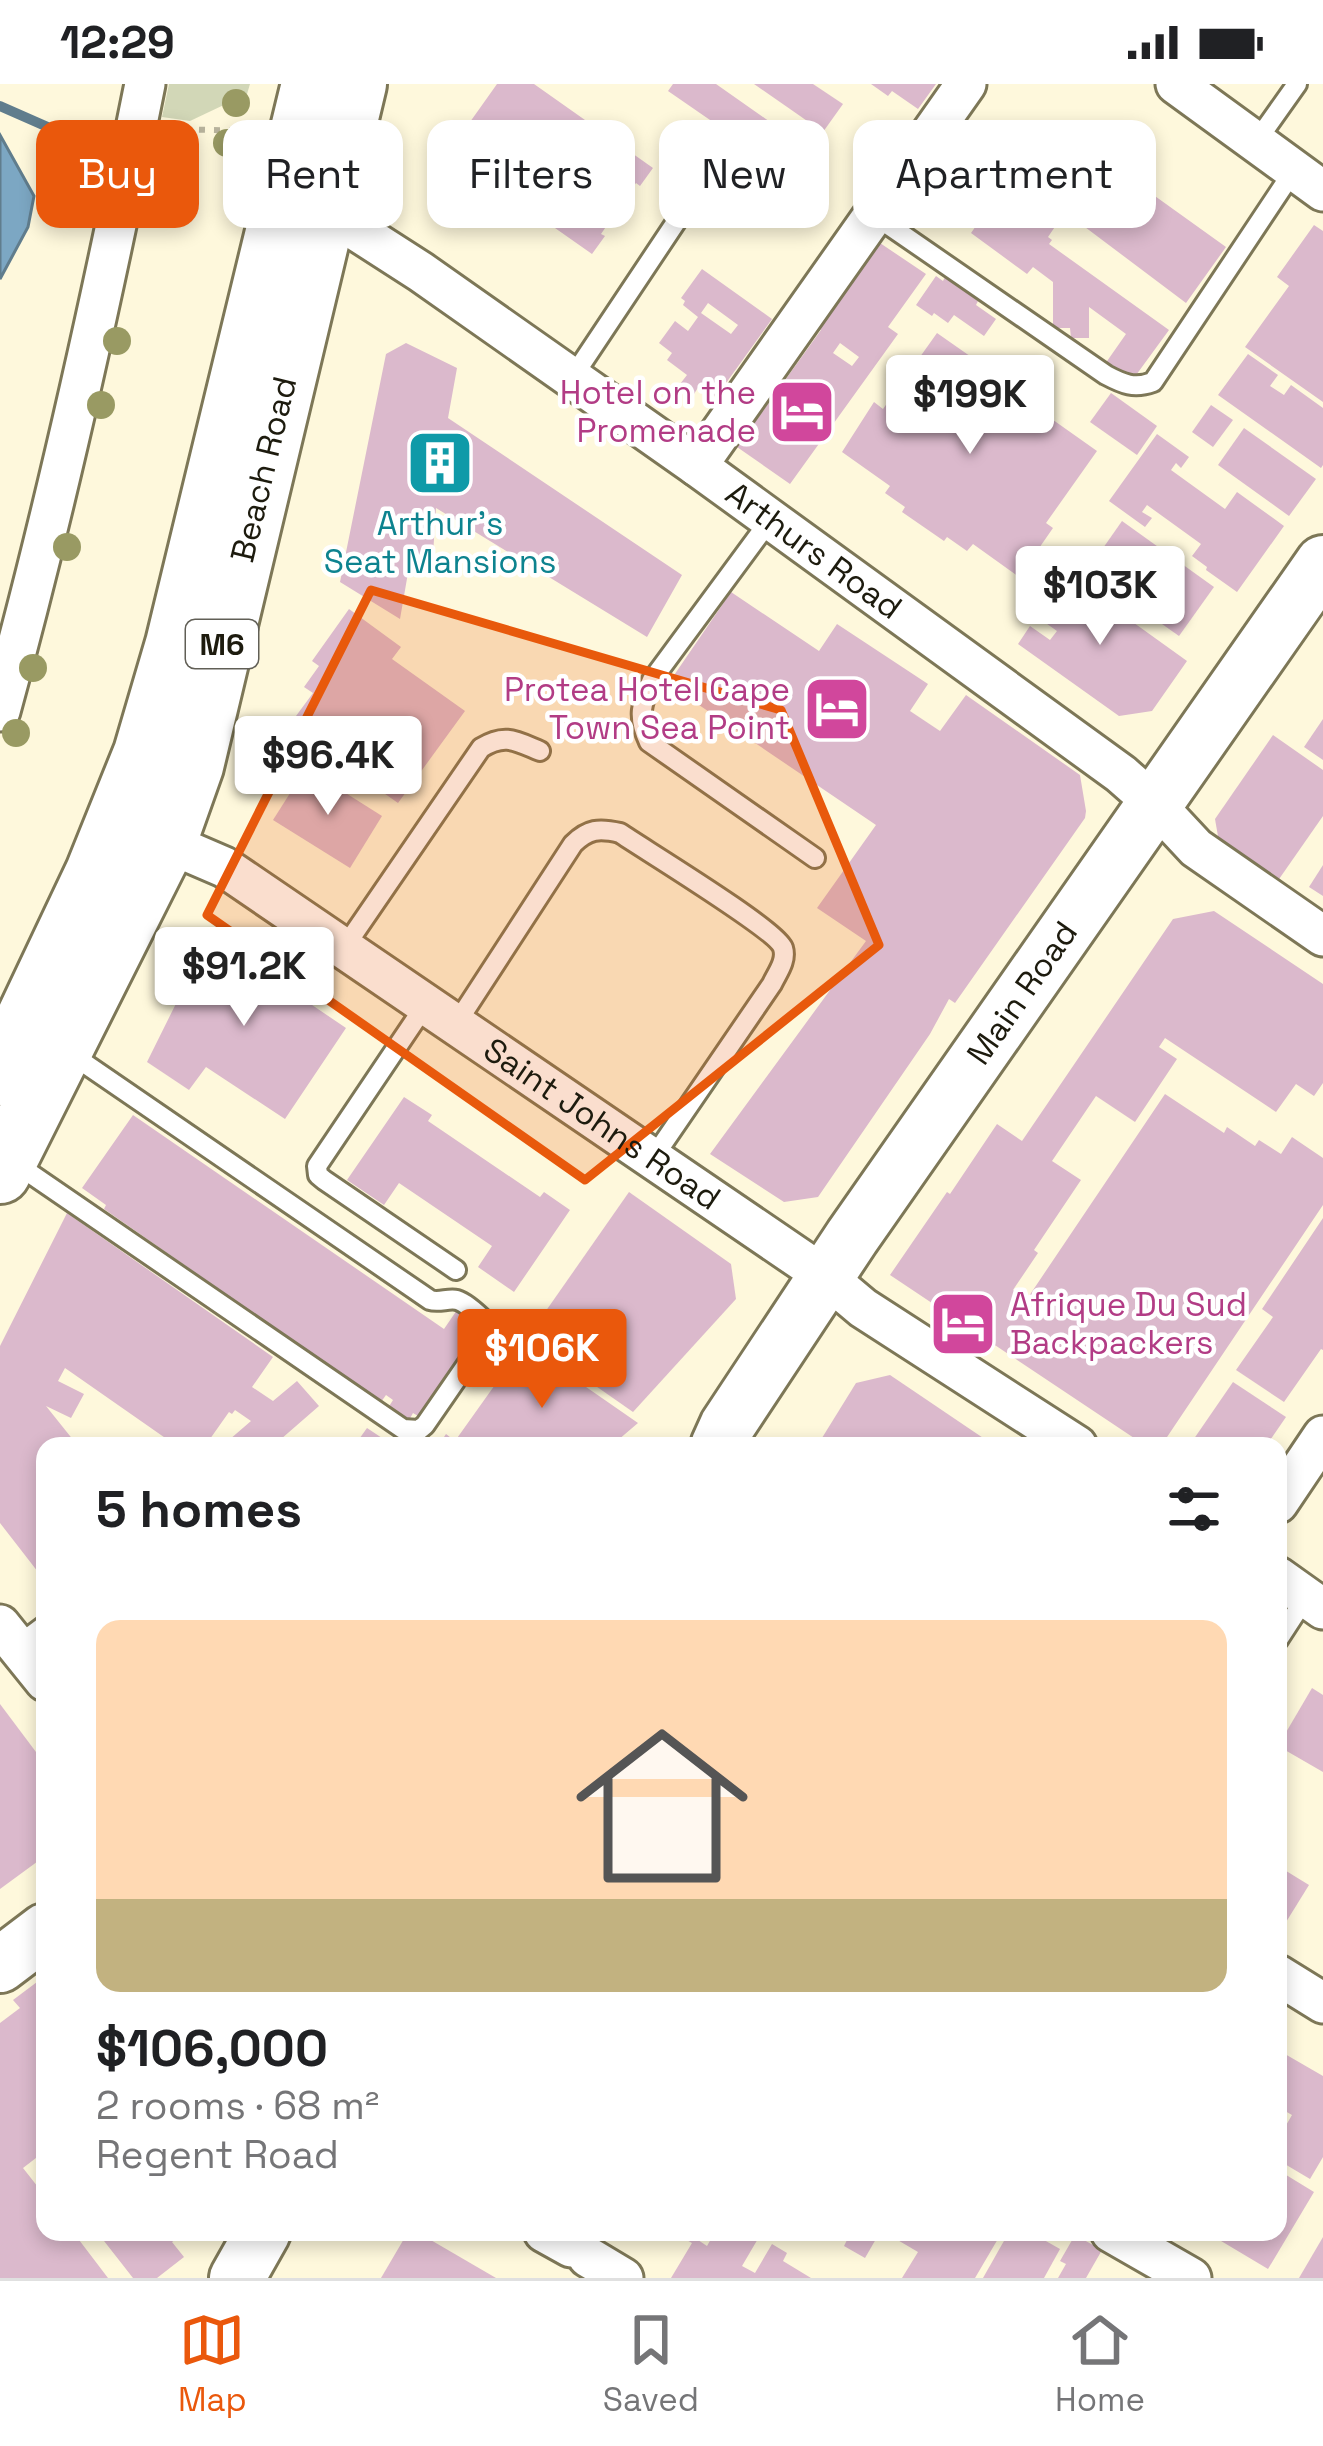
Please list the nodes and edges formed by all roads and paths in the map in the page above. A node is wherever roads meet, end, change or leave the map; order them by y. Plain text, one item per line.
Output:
1 (145, 84) edge
2 (312, 84) edge
3 (356, 84) edge
4 (967, 84) edge
5 (1176, 84) edge
6 (1297, 84) edge
7 (138, 120) edge
8 (310, 120) edge
9 (341, 120) edge
10 (941, 120) edge
11 (1256, 142) junction
12 (1309, 181) edge
13 (114, 228) edge
14 (298, 228) edge
15 (349, 228) edge
16 (672, 228) edge
17 (865, 228) edge
18 (893, 228) edge
19 (572, 378) junction
20 (697, 466) junction
21 (770, 520) junction
22 (1323, 563) edge
23 (0, 711) edge
24 (540, 751) dead end
25 (1154, 803) junction
26 (142, 832) junction
27 (814, 858) dead end
28 (1323, 936) edge
29 (344, 948) junction
30 (441, 1014) junction
31 (64, 1049) junction
32 (0, 1075) edge
33 (652, 1158) junction
34 (4, 1165) edge
35 (456, 1270) dead end
36 (825, 1276) junction
37 (1323, 1436) edge
38 (715, 1437) edge
39 (1063, 1437) edge
40 (1287, 1490) edge
41 (1302, 1594) edge
42 (1287, 1623) edge
43 (21, 1632) edge
44 (36, 1663) edge
45 (36, 1938) edge
46 (0, 1965) edge
47 (1287, 1980) edge
48 (1323, 2002) edge
49 (258, 2241) edge
50 (1127, 2241) edge
51 (567, 2245) edge
52 (237, 2278) edge
53 (623, 2278) edge
54 (1191, 2278) edge

1 - 7 street
2 - 8 main road, Beach Road / M6
3 - 9 main road, Beach Road / M6
4 - 10 street
5 - 11 street
6 - 11 lane
11 - 12 street
12 - 18 lane
13 - 23 street
14 - 26 main road, Beach Road / M6
15 - 19 street, Arthurs Road
16 - 19 lane
17 - 20 street
19 - 20 street, Arthurs Road
20 - 21 street, Arthurs Road
21 - 25 street, Arthurs Road
21 - 27 lane
22 - 25 main road, Main Road
24 - 29 lane
25 - 28 street, Arthurs Road
25 - 36 main road, Main Road
26 - 29 street, Saint Johns Road
26 - 31 main road, Beach Road / M6
26 - 32 main road, Beach Road / M6
29 - 30 street, Saint Johns Road
30 - 33 street, Saint Johns Road
30 - 33 lane
30 - 35 lane
31 - 34 main road, Beach Road / M6
31 - 34 lane
33 - 36 street, Saint Johns Road
36 - 38 main road, Main Road
36 - 39 street, Saint Johns Road
37 - 40 street
41 - 42 lane
43 - 44 street
45 - 46 main road
47 - 48 street
49 - 52 main road
50 - 54 street
51 - 53 street

